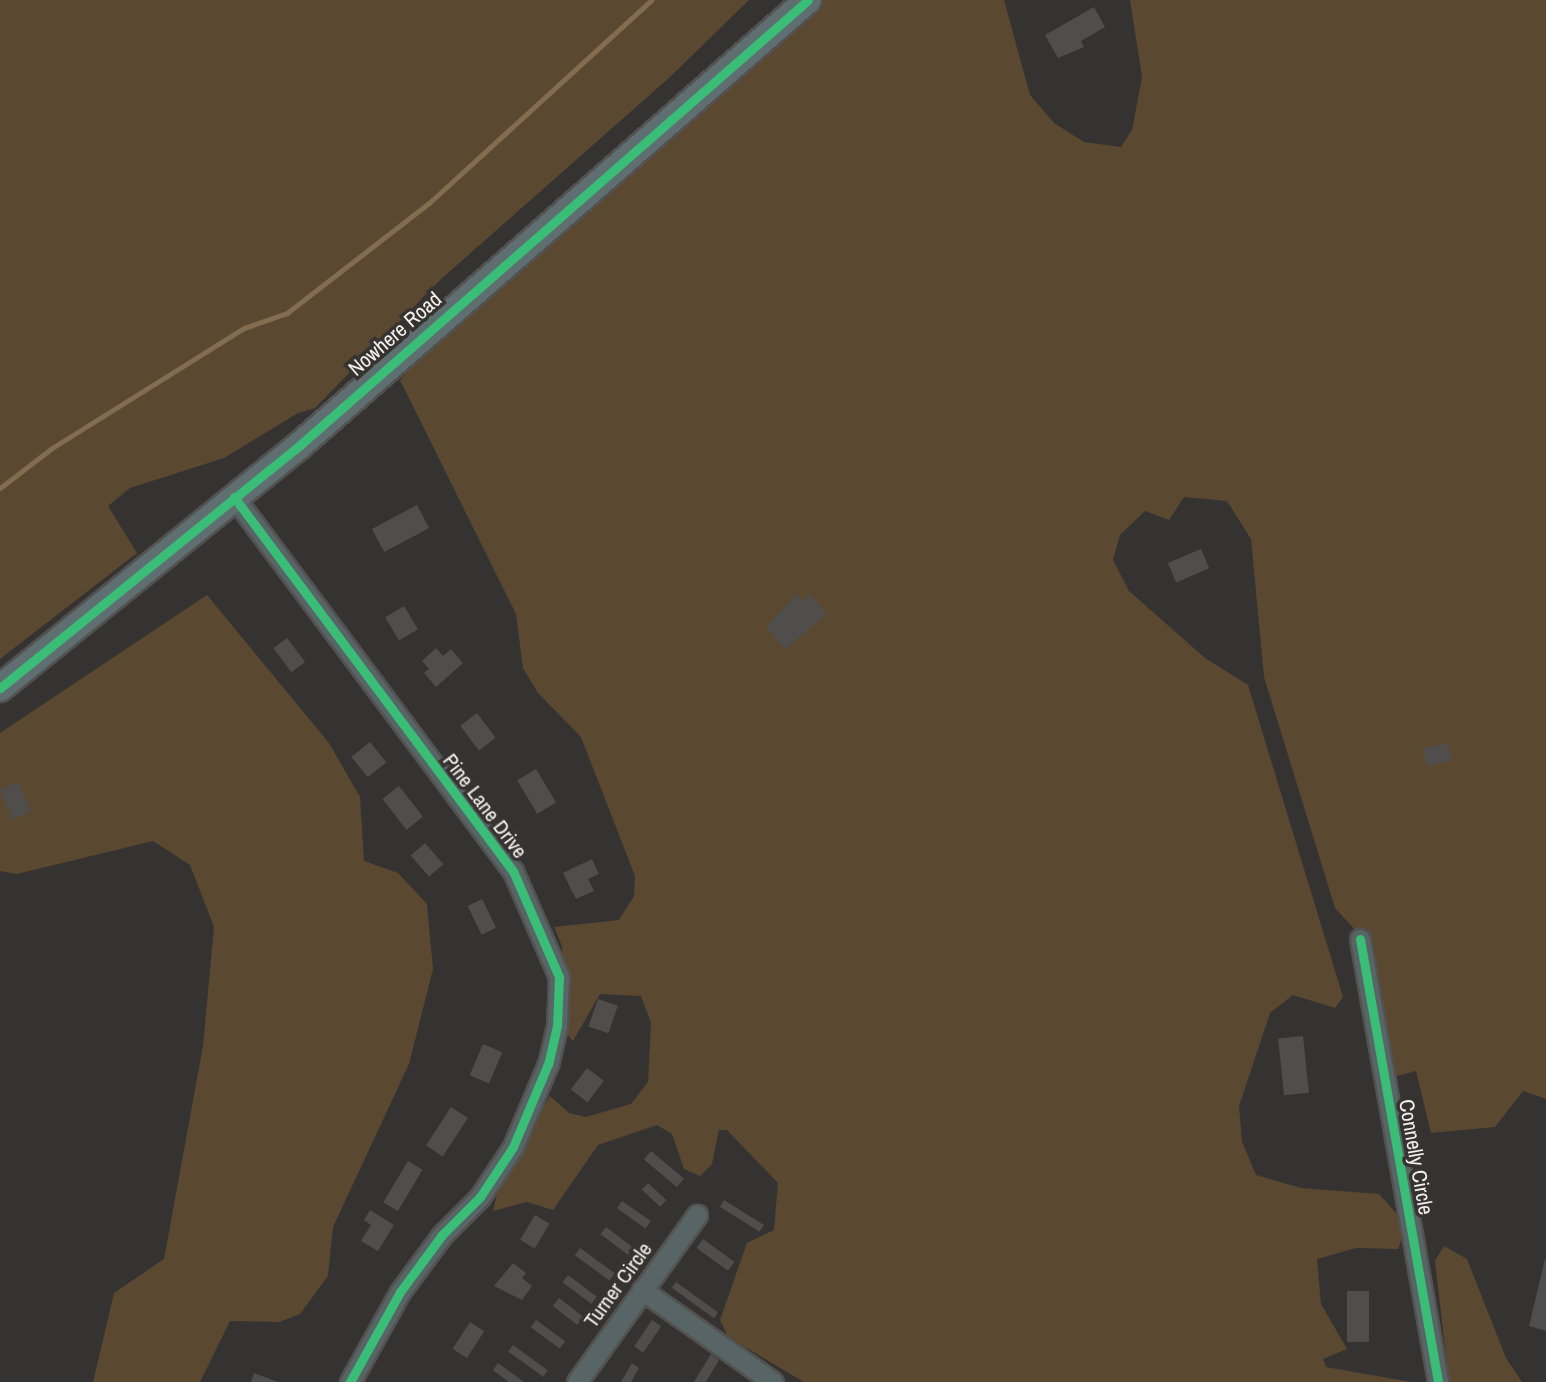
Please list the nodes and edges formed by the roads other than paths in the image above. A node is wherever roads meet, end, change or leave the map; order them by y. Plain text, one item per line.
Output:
1 (808, 0) edge
2 (234, 497) junction
3 (0, 688) edge
4 (1360, 939) dead end
5 (697, 1214) dead end
6 (642, 1290) junction
7 (350, 1382) edge
8 (577, 1382) edge
9 (773, 1382) edge
10 (1438, 1382) edge

1 - 2 street, Nowhere Road
2 - 3 street, Nowhere Road
2 - 7 street, Pine Lane Drive
4 - 10 street, Connelly Circle
5 - 6 street, Turner Circle
6 - 8 street, Turner Circle
6 - 9 street

